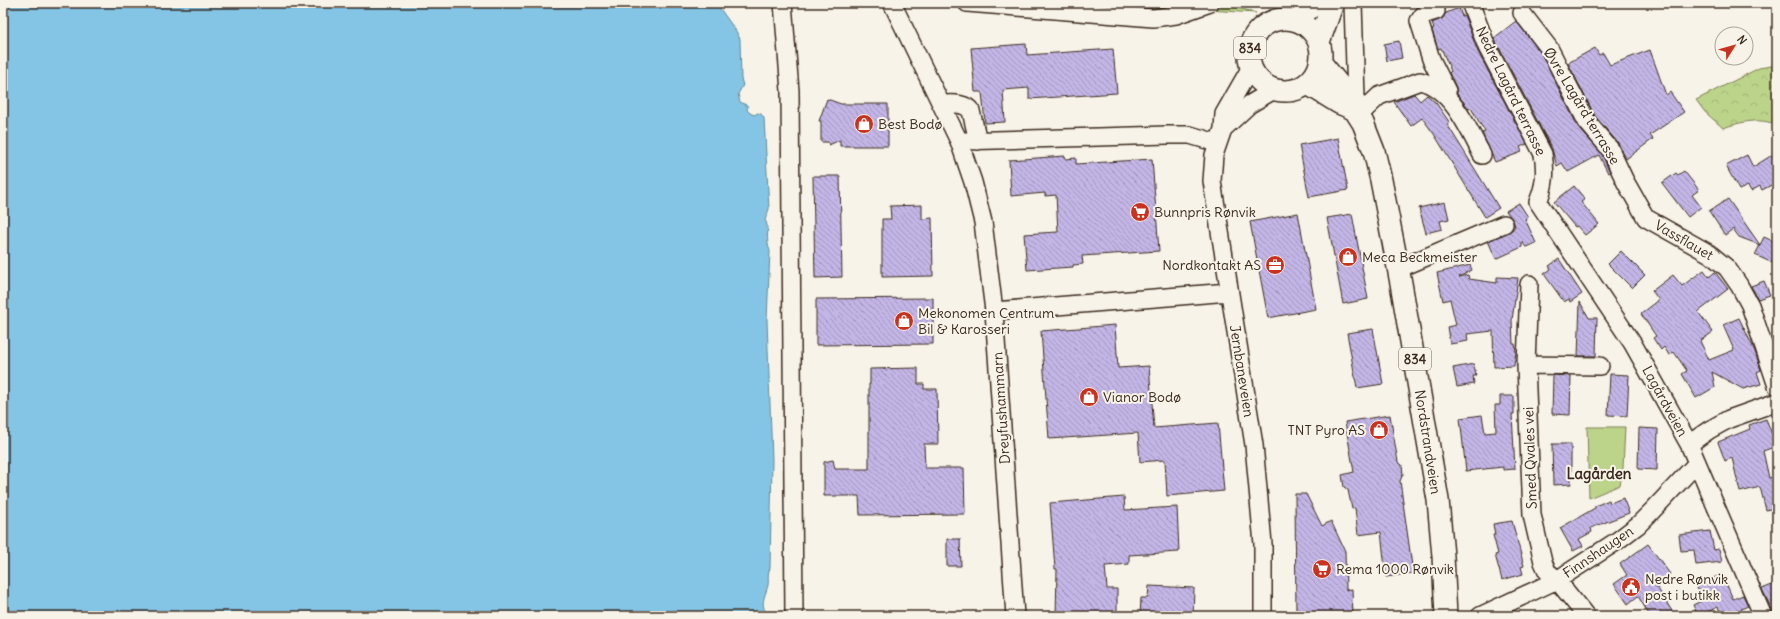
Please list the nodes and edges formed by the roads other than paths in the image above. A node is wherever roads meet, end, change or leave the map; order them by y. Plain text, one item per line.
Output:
1 (783, 3) edge
2 (892, 3) edge
3 (967, 3) edge
4 (1210, 3) edge
5 (1315, 3) edge
6 (1333, 3) edge
7 (1353, 3) edge
8 (1471, 5) dead end
9 (1048, 6) edge
10 (1436, 11) dead end
11 (1522, 13) dead end
12 (1294, 20) junction
13 (1319, 42) junction
14 (1321, 63) junction
15 (1251, 67) junction
16 (1308, 84) junction
17 (1274, 90) junction
18 (1447, 98) junction
19 (942, 104) junction
20 (1356, 113) junction
21 (1220, 136) junction
22 (959, 141) junction
23 (978, 141) junction
24 (1482, 155) dead end
25 (1625, 181) joint
26 (1538, 202) joint
27 (1504, 224) dead end
28 (1398, 268) junction
29 (1529, 284) dead end
30 (1230, 292) junction
31 (994, 310) junction
32 (1526, 365) junction
33 (1600, 366) dead end
34 (1777, 386) edge
35 (1777, 402) edge
36 (1689, 444) junction
37 (1697, 463) junction
38 (1557, 580) junction
39 (794, 616) edge
40 (1015, 616) edge
41 (1263, 616) edge
42 (1446, 616) edge
43 (1480, 616) edge
44 (1586, 616) edge
45 (1762, 616) edge

1 - 39 street
2 - 19 street, Dreyfushammarn
3 - 9 street
4 - 9 street
5 - 12 main road
6 - 13 main road
7 - 20 street
8 - 26 street, Nedre Lagård terrasse
10 - 18 street
11 - 25 street, Øvre Lagård terrasse
12 - 13 main road
12 - 15 main road, 834
13 - 14 main road
14 - 16 main road
14 - 20 main road, Nordstrandveien / 834
15 - 17 main road, 834
15 - 21 street, Jernbaneveien
16 - 17 main road
16 - 20 main road
17 - 21 street
18 - 20 street
18 - 24 street
19 - 22 street, Dreyfushammarn
19 - 23 street
20 - 28 main road, Nordstrandveien / 834
21 - 23 street
21 - 30 street, Jernbaneveien
22 - 23 street
22 - 31 street, Dreyfushammarn
25 - 34 street, Vassflauet
26 - 36 street, Lagårdveien
27 - 28 street
28 - 42 main road, Nordstrandveien / 834
29 - 32 street, Smed Qvales vei
30 - 31 street
30 - 41 street, Jernbaneveien
31 - 40 street, Dreyfushammarn
32 - 33 street
32 - 38 street, Smed Qvales vei
35 - 36 street
36 - 37 street, Lagårdveien
37 - 38 street, Finnshaugen
37 - 45 street, Lagårdveien
38 - 43 street, Finnshaugen
38 - 44 street, Smed Qvales vei

